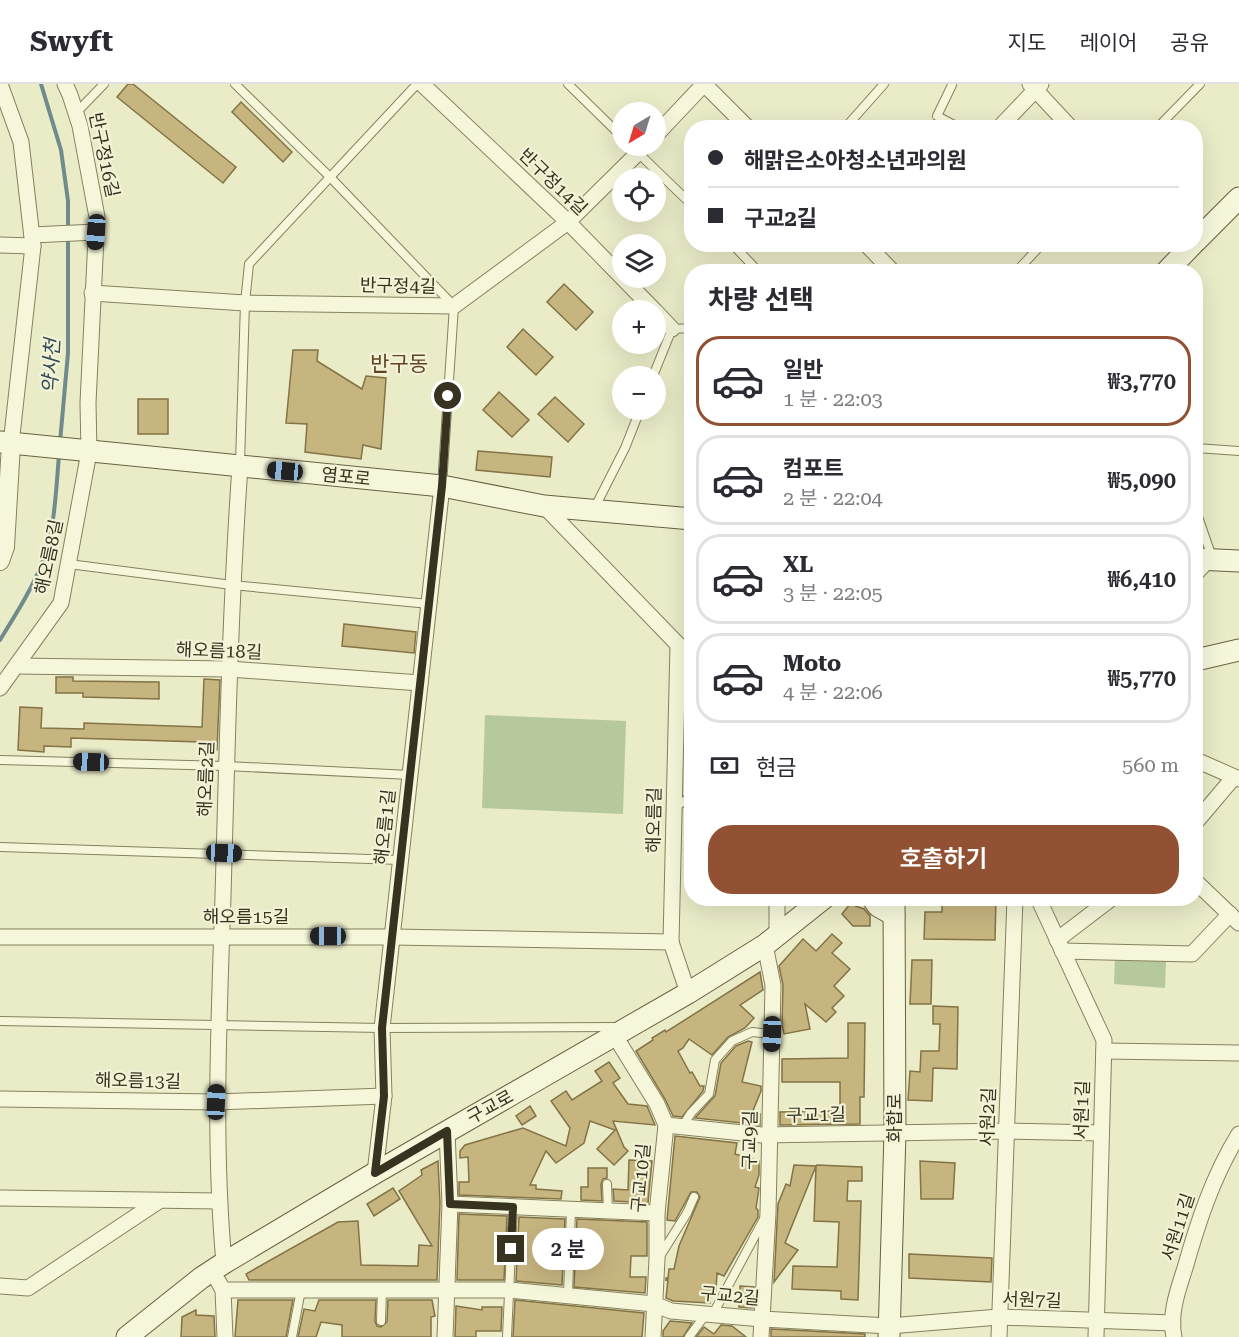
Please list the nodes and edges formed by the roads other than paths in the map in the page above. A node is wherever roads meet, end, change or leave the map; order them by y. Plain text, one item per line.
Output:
1 (0, 84) edge
2 (64, 84) edge
3 (104, 84) edge
4 (235, 84) edge
5 (417, 84) edge
6 (422, 84) edge
7 (568, 84) edge
8 (704, 84) edge
9 (884, 84) edge
10 (1200, 84) edge
11 (952, 85) edge
12 (1035, 86) edge
13 (76, 113) junction
14 (740, 120) edge
15 (851, 120) edge
16 (945, 120) edge
17 (1006, 120) edge
18 (1064, 120) edge
19 (1164, 120) edge
20 (666, 124) edge
21 (612, 127) edge
22 (630, 156) edge
23 (646, 156) edge
24 (330, 177) junction
25 (684, 197) edge
26 (1239, 198) edge
27 (568, 222) junction
28 (96, 232) junction
29 (1203, 233) edge
30 (33, 240) junction
31 (0, 245) edge
32 (740, 252) edge
33 (1035, 252) edge
34 (1185, 252) edge
35 (751, 264) edge
36 (1023, 264) edge
37 (1173, 264) edge
38 (92, 293) junction
39 (644, 300) edge
40 (245, 303) junction
41 (454, 306) junction
42 (666, 322) edge
43 (672, 328) junction
44 (684, 328) edge
45 (657, 366) edge
46 (636, 420) edge
47 (6, 443) edge
48 (1203, 448) edge
49 (1239, 451) edge
50 (89, 452) junction
51 (240, 466) junction
52 (442, 486) junction
53 (544, 506) junction
54 (594, 510) junction
55 (684, 518) edge
56 (1204, 559) edge
57 (0, 561) edge
58 (1239, 561) edge
59 (69, 564) junction
60 (232, 585) junction
61 (429, 604) junction
62 (678, 645) junction
63 (1239, 650) edge
64 (684, 651) edge
65 (1203, 658) edge
66 (16, 666) junction
67 (229, 669) junction
68 (420, 683) junction
69 (0, 688) edge
70 (0, 760) edge
71 (1203, 763) edge
72 (226, 766) junction
73 (410, 775) junction
74 (1236, 778) edge
75 (684, 801) edge
76 (673, 808) junction
77 (1203, 814) edge
78 (0, 847) edge
79 (224, 853) junction
80 (401, 860) junction
81 (1203, 889) edge
82 (776, 906) edge
83 (815, 906) edge
84 (878, 906) edge
85 (1015, 906) edge
86 (1042, 906) edge
87 (1103, 906) edge
88 (894, 907) edge
89 (1234, 919) edge
90 (222, 936) junction
91 (0, 937) edge
92 (392, 937) junction
93 (771, 940) junction
94 (671, 942) junction
95 (1060, 945) junction
96 (688, 993) junction
97 (0, 1021) edge
98 (219, 1024) junction
99 (382, 1028) junction
100 (623, 1032) junction
101 (772, 1034) junction
102 (1104, 1050) junction
103 (1239, 1053) edge
104 (384, 1096) junction
105 (0, 1099) edge
106 (216, 1102) junction
107 (666, 1125) junction
108 (682, 1127) junction
109 (447, 1131) junction
110 (1008, 1131) junction
111 (895, 1133) junction
112 (1101, 1133) junction
113 (1239, 1134) edge
114 (769, 1135) junction
115 (375, 1173) junction
116 (607, 1184) dead end
117 (694, 1197) dead end
118 (0, 1198) edge
119 (159, 1201) junction
120 (219, 1201) junction
121 (450, 1204) junction
122 (513, 1207) junction
123 (571, 1210) junction
124 (608, 1212) junction
125 (657, 1213) junction
126 (768, 1213) junction
127 (657, 1259) junction
128 (219, 1267) junction
129 (0, 1286) edge
130 (223, 1290) junction
131 (301, 1290) junction
132 (509, 1290) junction
133 (382, 1291) junction
134 (448, 1291) junction
135 (567, 1295) junction
136 (654, 1304) junction
137 (710, 1314) junction
138 (999, 1317) junction
139 (762, 1319) junction
140 (381, 1321) dead end
141 (1096, 1329) edge
142 (1173, 1330) edge
143 (889, 1331) edge
144 (128, 1337) edge
145 (225, 1337) edge
146 (292, 1337) edge
147 (445, 1337) edge
148 (507, 1337) edge
149 (653, 1337) edge
150 (689, 1337) edge
151 (761, 1337) edge
152 (999, 1337) edge

1 - 30 street
2 - 13 street, 반구정16길
3 - 13 lane
4 - 24 lane
5 - 24 lane
6 - 27 street, 반구정14길
7 - 21 lane
8 - 14 street
8 - 20 street
9 - 15 lane
10 - 19 lane
11 - 16 lane
12 - 17 street
12 - 18 street
13 - 28 street, 반구정16길
22 - 27 street, 반구정4길
23 - 25 lane
24 - 40 lane
24 - 41 lane
26 - 29 main road
27 - 39 street, 반구정14길
27 - 41 street, 반구정4길
28 - 30 street
28 - 38 street, 반구정16길
30 - 31 street
30 - 47 street
32 - 35 lane
33 - 36 lane
34 - 37 main road
38 - 40 street, 반구정4길
38 - 50 street, 반구정16길
40 - 41 street, 반구정4길
40 - 51 lane
41 - 52 lane
42 - 43 street, 반구정14길
43 - 44 lane
43 - 45 lane
46 - 54 lane
47 - 50 main road, 염포로
47 - 57 street
48 - 49 lane
50 - 51 main road, 염포로
50 - 59 street, 해오름8길
51 - 52 main road, 염포로
51 - 60 street, 해오름2길
52 - 53 main road, 염포로
52 - 61 street, 해오름1길
53 - 54 main road, 염포로
53 - 62 street
54 - 55 main road, 염포로
56 - 58 main road
59 - 60 lane
59 - 66 street, 해오름8길
60 - 61 lane
60 - 67 street, 해오름2길
61 - 68 street, 해오름1길
62 - 64 street
62 - 76 street, 해오름길
63 - 65 main road
66 - 67 street, 해오름18길
66 - 69 street, 해오름8길
67 - 68 street, 해오름18길
67 - 72 street, 해오름2길
68 - 73 street, 해오름1길
70 - 72 lane
71 - 74 street
72 - 73 lane
72 - 79 street, 해오름2길
73 - 80 street, 해오름1길
74 - 77 street
75 - 76 lane
76 - 94 street, 해오름길
78 - 79 lane
79 - 80 lane
79 - 90 street, 해오름2길
80 - 92 street, 해오름1길
81 - 89 street
82 - 93 street
83 - 93 main road, 구교로
84 - 88 main road
85 - 110 street, 서원2길
86 - 95 street, 서원1길
87 - 95 street
88 - 111 main road, 화합로
89 - 95 street
90 - 91 street, 해오름15길
90 - 92 street, 해오름15길
90 - 98 street, 해오름2길
92 - 94 street, 해오름15길
92 - 99 street, 해오름1길
93 - 96 main road, 구교로
93 - 101 street, 구교9길
94 - 96 street, 해오름길
95 - 102 street, 서원1길
96 - 100 main road, 구교로
97 - 98 lane
98 - 99 lane
98 - 106 street, 해오름2길
99 - 100 lane
99 - 104 street, 해오름1길
100 - 107 street, 구교10길
100 - 109 main road, 구교로
101 - 108 lane
101 - 114 street, 구교9길
102 - 103 street
102 - 112 street, 서원1길
104 - 106 street, 해오름13길
104 - 115 street, 해오름1길
105 - 106 street, 해오름13길
106 - 120 street, 해오름2길
107 - 108 street, 구교1길
107 - 125 street, 구교10길
108 - 114 street, 구교1길
109 - 115 main road, 구교로
109 - 121 street
110 - 111 street, 구교1길
110 - 112 street, 구교1길
110 - 138 street, 서원2길
111 - 114 street, 구교1길
111 - 143 main road, 화합로
112 - 141 street, 서원1길
113 - 142 street, 서원11길
114 - 126 street, 구교9길
115 - 128 main road, 구교로
116 - 124 lane
117 - 127 lane
118 - 119 street
119 - 120 street
119 - 129 street
120 - 128 street, 해오름2길
121 - 122 street
121 - 134 street
122 - 123 street
122 - 132 lane
123 - 124 street
123 - 135 lane
124 - 125 street
125 - 127 street, 구교10길
126 - 137 lane
126 - 139 street, 구교9길
127 - 136 street, 구교10길
128 - 130 street
128 - 144 main road, 구교로
130 - 131 street, 구교2길
130 - 145 street
131 - 133 street, 구교2길
131 - 146 lane
132 - 134 street, 구교2길
132 - 135 street, 구교2길
132 - 148 lane
133 - 134 street, 구교2길
133 - 140 lane
134 - 147 street
135 - 136 street, 구교2길
136 - 137 street, 구교2길
136 - 149 street, 구교10길
137 - 139 street, 구교2길
137 - 150 lane
138 - 141 street, 서원7길
138 - 143 street, 서원7길
138 - 152 street, 서원2길
139 - 143 street, 구교2길
139 - 151 street, 구교9길
141 - 142 street, 서원7길

